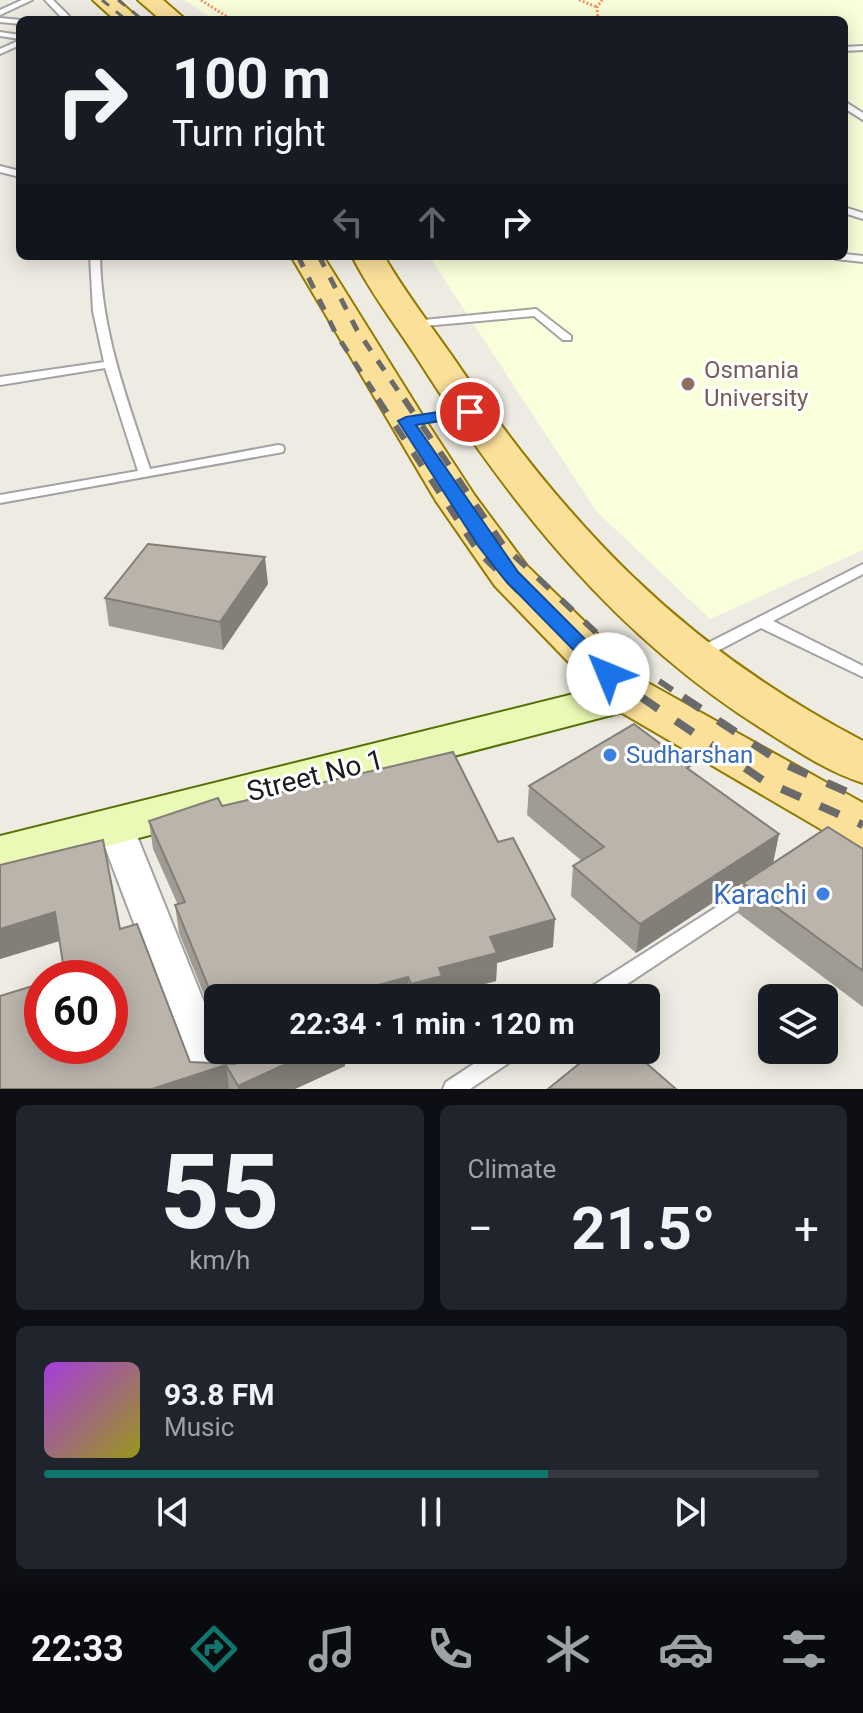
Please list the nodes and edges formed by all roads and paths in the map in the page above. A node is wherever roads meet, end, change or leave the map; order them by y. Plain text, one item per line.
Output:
1 (28, 0) edge
2 (49, 0) edge
3 (104, 0) edge
4 (149, 0) edge
5 (201, 0) edge
6 (579, 0) edge
7 (602, 0) edge
8 (597, 7) junction
9 (0, 13) edge
10 (64, 16) edge
11 (124, 16) edge
12 (170, 16) edge
13 (226, 16) edge
14 (598, 16) edge
15 (95, 260) edge
16 (309, 260) edge
17 (371, 260) edge
18 (413, 324) junction
19 (567, 338) dead end
20 (111, 364) junction
21 (0, 381) edge
22 (470, 412) junction
23 (406, 421) junction
24 (278, 449) dead end
25 (145, 474) junction
26 (0, 499) edge
27 (863, 568) edge
28 (760, 621) junction
29 (692, 658) junction
30 (863, 672) edge
31 (630, 695) junction
32 (863, 764) edge
33 (115, 826) junction
34 (852, 830) edge
35 (0, 855) edge
36 (777, 875) edge
37 (611, 984) edge
38 (491, 1064) edge
39 (218, 1089) edge
40 (453, 1089) edge

1 - 9 lane
2 - 10 lane
3 - 11 main road
4 - 12 main road
5 - 13 path
6 - 8 path
7 - 8 path
8 - 14 path
15 - 20 lane
16 - 23 main road
17 - 18 main road
18 - 19 lane
18 - 22 main road
20 - 21 lane
20 - 25 lane
22 - 23 main road
22 - 29 main road
23 - 31 main road
24 - 25 lane
25 - 26 lane
27 - 28 lane
28 - 29 lane
28 - 30 lane
29 - 32 main road
31 - 33 street, Street No 1
31 - 34 main road
33 - 35 street, Street No 1
33 - 39 street
36 - 37 lane
38 - 40 lane

